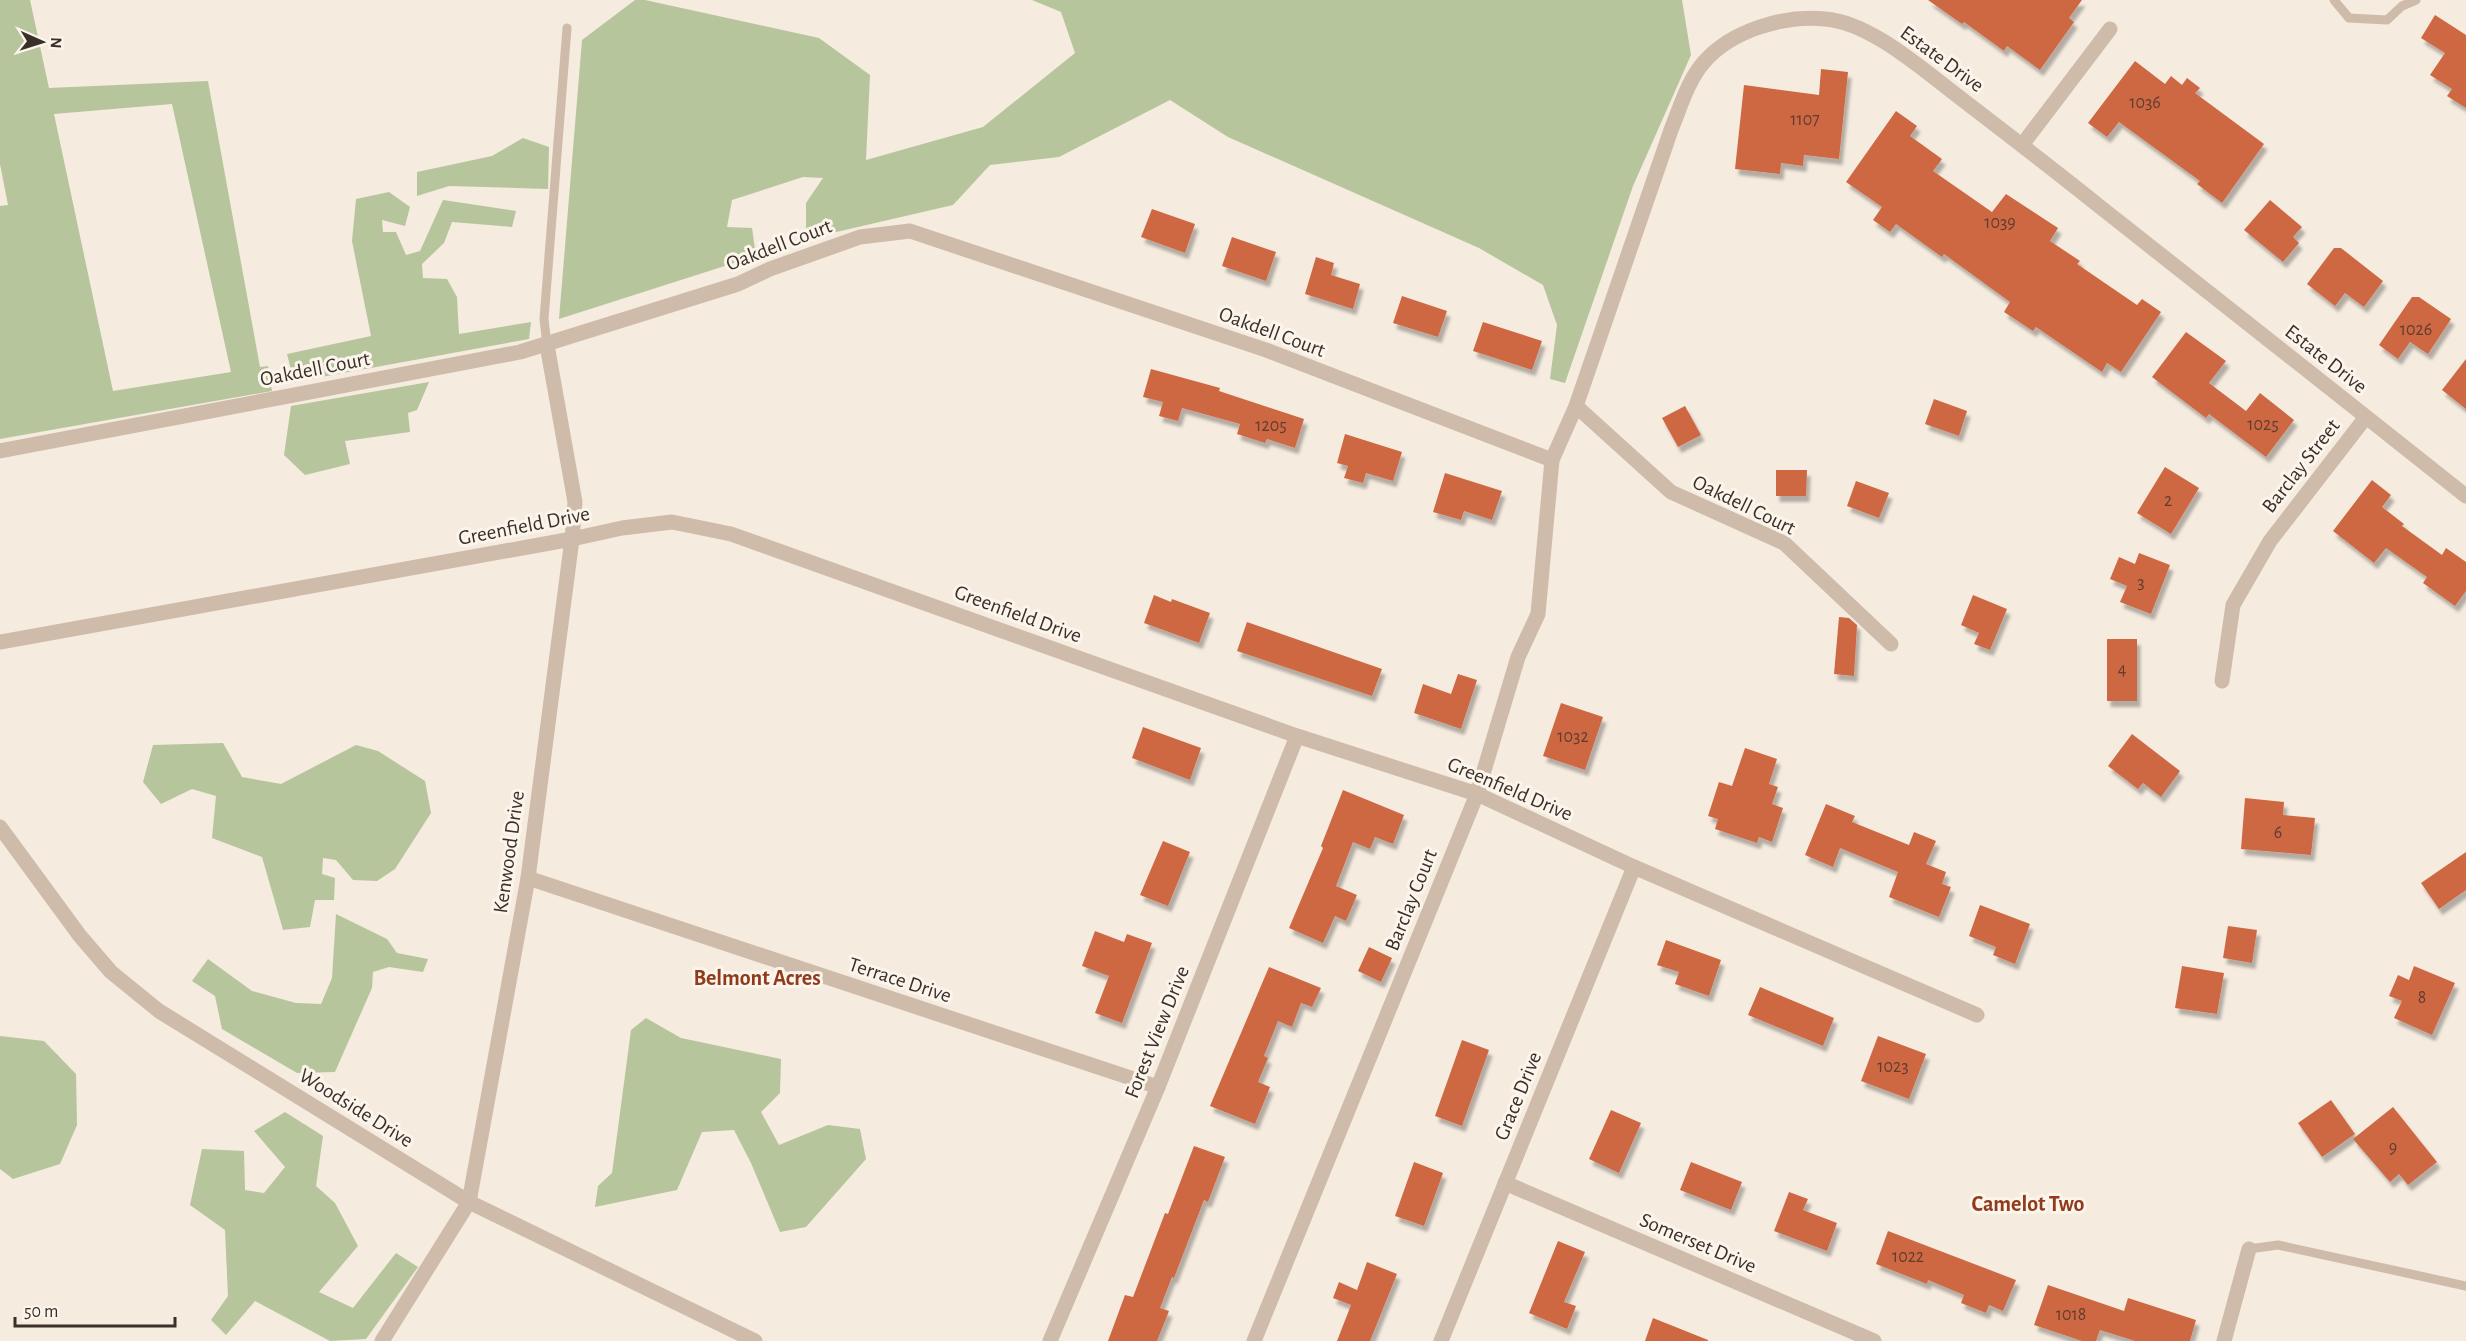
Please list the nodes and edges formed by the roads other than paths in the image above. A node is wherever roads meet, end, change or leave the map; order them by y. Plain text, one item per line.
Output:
1 (2334, 0) edge
2 (2416, 0) edge
3 (567, 28) dead end
4 (2110, 29) dead end
5 (2022, 145) junction
6 (547, 345) junction
7 (1576, 406) junction
8 (2366, 417) junction
9 (0, 451) edge
10 (1552, 460) junction
11 (2466, 496) edge
12 (572, 539) junction
13 (0, 642) edge
14 (1891, 644) dead end
15 (2222, 681) dead end
16 (1297, 736) junction
17 (1477, 794) junction
18 (0, 827) edge
19 (1634, 867) junction
20 (528, 878) junction
21 (1977, 1015) dead end
22 (1158, 1087) junction
23 (1505, 1183) junction
24 (469, 1202) junction
25 (2249, 1250) joint
26 (2466, 1286) edge
27 (382, 1341) edge
28 (755, 1341) edge
29 (1050, 1341) edge
30 (1254, 1341) edge
31 (1442, 1341) edge
32 (1874, 1341) edge
33 (2224, 1341) edge

1 - 2 lane
3 - 6 lane
4 - 5 street
5 - 7 street, Estate Drive
5 - 8 street, Estate Drive
6 - 9 street, Oakdell Court
6 - 10 street, Oakdell Court
6 - 12 street, Kenwood Drive
7 - 10 street, Estate Drive
7 - 14 street, Oakdell Court
8 - 11 street, Estate Drive
8 - 15 street, Barclay Street
10 - 17 street, Barclay Court
12 - 13 street, Greenfield Drive
12 - 16 street, Greenfield Drive
12 - 20 street, Kenwood Drive
16 - 17 street, Greenfield Drive
16 - 22 street, Forest View Drive
17 - 19 street, Greenfield Drive
17 - 30 street, Barclay Court
18 - 24 street, Woodside Drive
19 - 21 street, Greenfield Drive
19 - 23 street, Grace Drive
20 - 22 street, Terrace Drive
20 - 24 street, Kenwood Drive
22 - 29 street, Forest View Drive
23 - 31 street, Grace Drive
23 - 32 street, Somerset Drive
24 - 27 street, Kenwood Drive
24 - 28 street, Woodside Drive
25 - 26 lane
25 - 33 street

